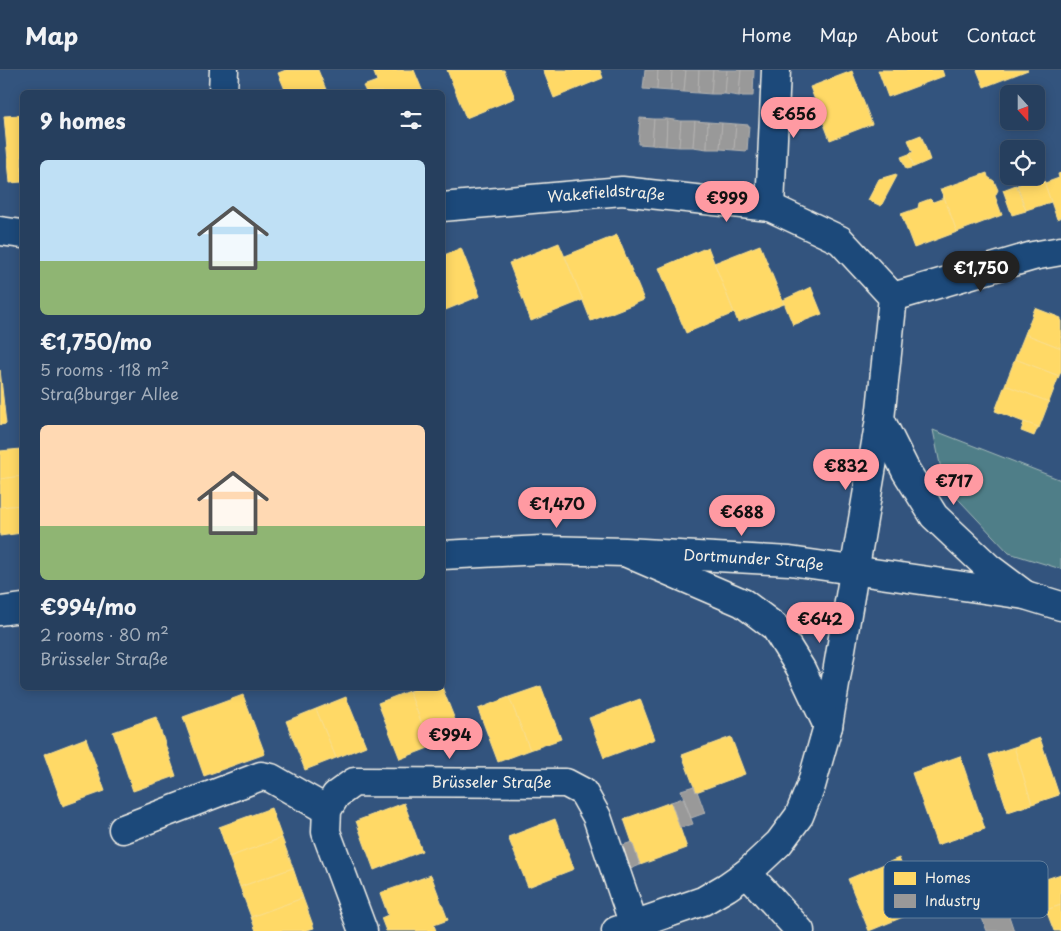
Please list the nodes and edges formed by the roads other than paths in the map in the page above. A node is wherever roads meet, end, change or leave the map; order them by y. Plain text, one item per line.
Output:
1 (224, 70) edge
2 (776, 70) edge
3 (223, 90) edge
4 (445, 207) edge
5 (770, 207) junction
6 (0, 231) edge
7 (20, 234) edge
8 (1061, 251) edge
9 (893, 297) junction
10 (880, 419) junction
11 (626, 552) junction
12 (445, 556) edge
13 (854, 570) junction
14 (1025, 595) junction
15 (1061, 606) edge
16 (20, 608) edge
17 (0, 611) edge
18 (828, 726) junction
19 (327, 810) junction
20 (123, 829) dead end
21 (746, 873) junction
22 (625, 928) edge
23 (363, 931) edge
24 (800, 931) edge

1 - 3 street
2 - 5 street
4 - 5 street, Wakefieldstraße
5 - 9 street, Wakefieldstraße
6 - 7 street
8 - 9 street
9 - 10 street
10 - 13 street
10 - 14 street
11 - 12 street, Dortmunder Straße
11 - 13 street, Dortmunder Straße
11 - 18 street
13 - 14 street, Dortmunder Straße
13 - 18 street
14 - 15 street, Dortmunder Straße
16 - 17 street
18 - 21 street
19 - 20 street
19 - 22 street, Brüsseler Straße
19 - 23 street
21 - 22 street
21 - 24 street

